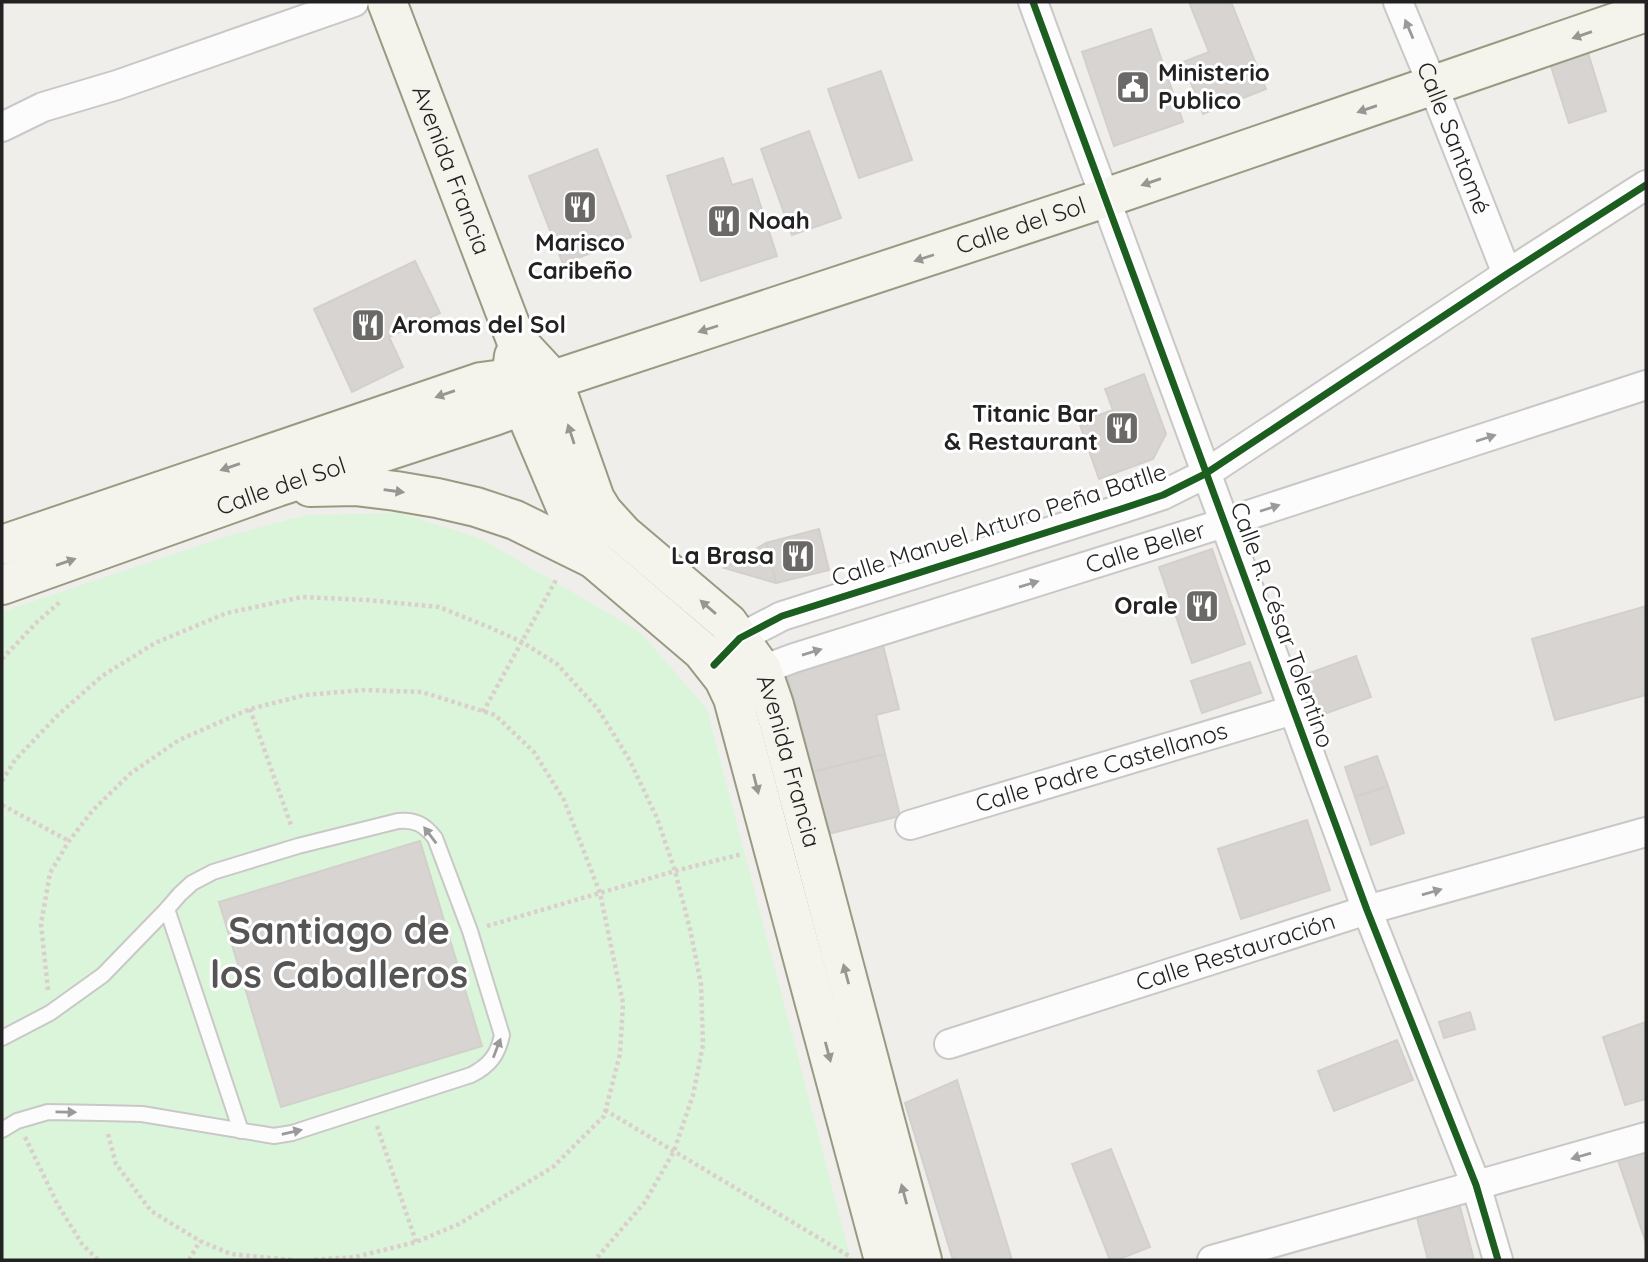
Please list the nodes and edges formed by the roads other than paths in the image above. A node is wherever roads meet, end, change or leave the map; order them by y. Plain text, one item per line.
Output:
1 (354, 2) edge
2 (387, 2) edge
3 (1032, 2) edge
4 (1398, 2) edge
5 (1646, 12) edge
6 (1433, 86) junction
7 (2, 127) edge
8 (1646, 185) edge
9 (1105, 198) junction
10 (1507, 274) junction
11 (516, 341) junction
12 (553, 380) junction
13 (1646, 385) edge
14 (517, 391) junction
15 (1205, 474) junction
16 (277, 487) junction
17 (1224, 523) junction
18 (2, 545) edge
19 (584, 553) junction
20 (2, 584) edge
21 (740, 638) junction
22 (762, 670) junction
23 (719, 672) junction
24 (1293, 709) junction
25 (910, 825) dead end
26 (1646, 832) edge
27 (167, 909) junction
28 (1367, 910) junction
29 (2, 1038) edge
30 (948, 1044) dead end
31 (2, 1130) edge
32 (241, 1131) junction
33 (1646, 1137) edge
34 (1476, 1185) junction
35 (884, 1260) edge
36 (922, 1260) edge
37 (1212, 1260) edge
38 (1498, 1260) edge

1 - 7 street
2 - 11 main road, Avenida Francia
3 - 9 street, Calle R. César Tolentino
6 -> 4 street, Calle Santomé
5 -> 6 main road, Calle del Sol
6 -> 9 main road, Calle del Sol
6 - 10 street, Calle Santomé
8 - 10 street, Calle Manuel Arturo Peña Batlle
9 -> 12 main road, Calle del Sol
9 - 15 street, Calle R. César Tolentino
10 - 15 street, Calle Manuel Arturo Peña Batlle
11 - 12 main road, Avenida Francia
11 - 14 main road, Avenida Francia
12 - 14 main road, Calle del Sol
21 -> 12 main road, Avenida Francia
17 -> 13 street, Calle Beller
14 - 16 main road, Calle del Sol
14 -> 18 main road, Calle del Sol
14 - 19 main road, Avenida Francia
15 - 17 street, Calle R. César Tolentino
15 - 21 street, Calle Manuel Arturo Peña Batlle
16 -> 19 main road
20 -> 16 main road, Calle del Sol
22 -> 17 street, Calle Beller
17 - 24 street, Calle R. César Tolentino
19 - 23 main road, Avenida Francia
21 - 22 main road, Avenida Francia
21 - 23 street, Calle Manuel Arturo Peña Batlle
22 - 23 street, Calle Beller
36 -> 22 main road, Avenida Francia
23 -> 35 main road, Avenida Francia
24 - 25 street, Calle Padre Castellanos
24 - 28 street, Calle R. César Tolentino
28 -> 26 street, Calle Restauración
27 - 29 lane
27 - 32 lane
32 -> 27 lane
28 - 30 street, Calle Restauración
28 - 34 street, Calle R. César Tolentino
31 -> 32 lane
33 -> 34 street
34 - 37 street
34 - 38 street, Calle R. César Tolentino

